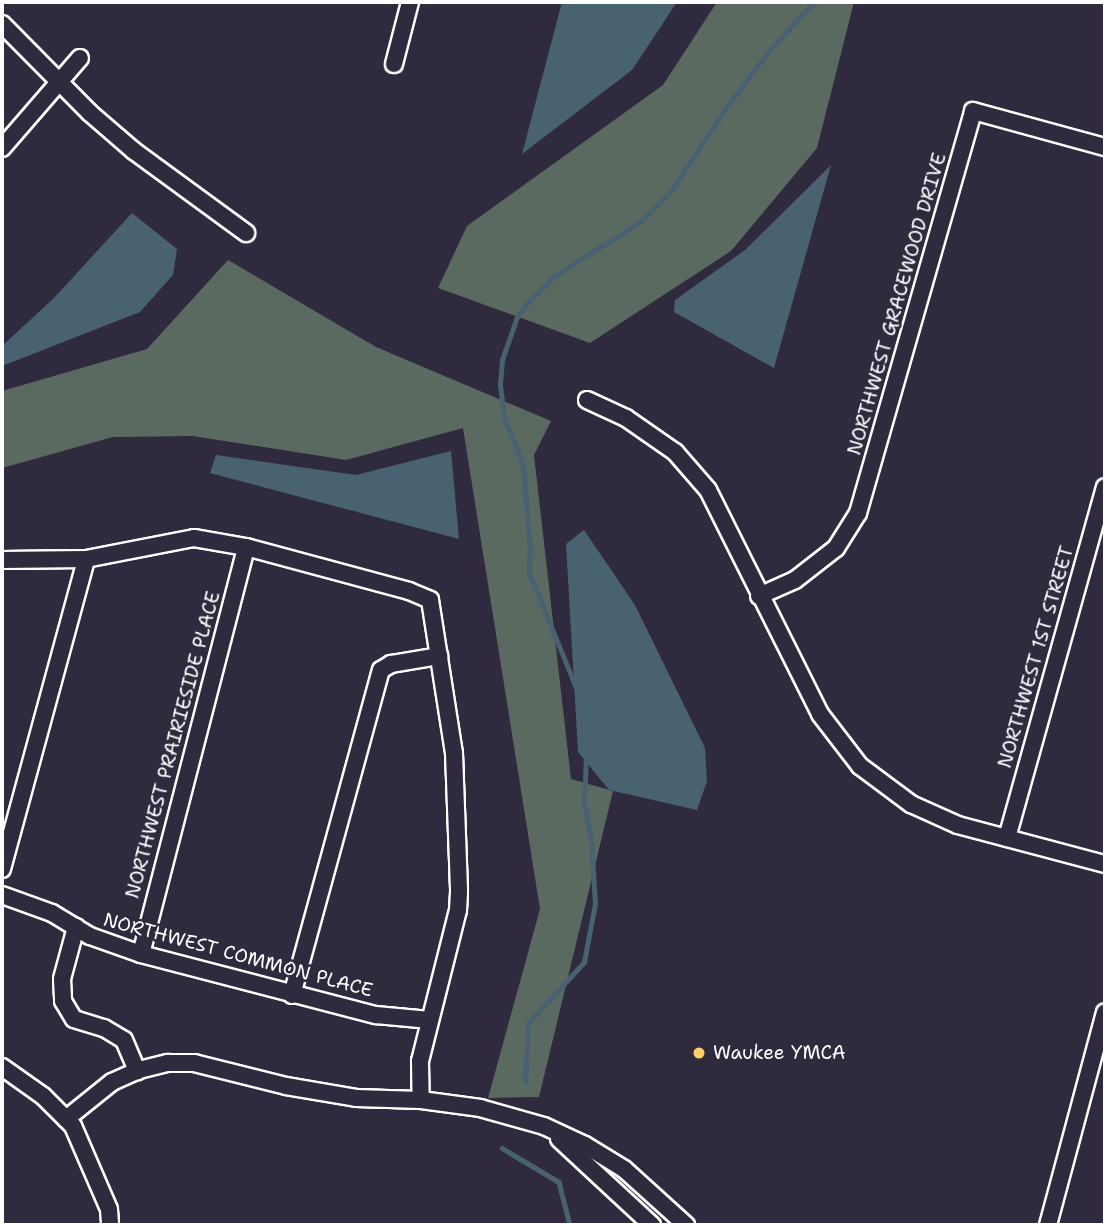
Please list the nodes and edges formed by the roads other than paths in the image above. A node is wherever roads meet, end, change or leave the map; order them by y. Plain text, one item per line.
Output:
1 (410, 2) edge
2 (2, 24) edge
3 (80, 58) dead end
4 (394, 64) dead end
5 (59, 83) junction
6 (1105, 146) edge
7 (2, 149) edge
8 (246, 233) dead end
9 (587, 400) dead end
10 (1105, 487) edge
11 (246, 547) junction
12 (86, 559) junction
13 (2, 560) edge
14 (759, 596) junction
15 (439, 656) junction
16 (1007, 838) junction
17 (1105, 864) edge
18 (2, 870) edge
19 (2, 895) edge
20 (76, 927) junction
21 (141, 954) junction
22 (292, 995) junction
23 (1105, 1013) edge
24 (430, 1020) junction
25 (2, 1067) edge
26 (137, 1071) junction
27 (421, 1100) junction
28 (66, 1119) junction
29 (544, 1126) junction
30 (110, 1225) edge
31 (652, 1225) edge
32 (686, 1225) edge
33 (1048, 1225) edge

1 - 4 street
2 - 5 street
3 - 5 street
5 - 7 street
5 - 8 street
6 - 14 street, NORTHWEST GRACEWOOD DRIVE
9 - 14 street
10 - 16 street, NORTHWEST 1ST STREET
11 - 12 street
11 - 15 street
11 - 21 street, NORTHWEST PRAIRIESIDE PLACE
12 - 13 street
12 - 18 street
14 - 16 street
15 - 22 street
15 - 24 street
16 - 17 street
19 - 20 street, NORTHWEST COMMON PLACE
20 - 21 street, NORTHWEST COMMON PLACE
20 - 26 street
21 - 22 street, NORTHWEST COMMON PLACE
22 - 24 street, NORTHWEST COMMON PLACE
23 - 33 street
24 - 27 street
25 - 28 street
26 - 27 street
26 - 28 street
27 - 29 street
28 - 30 street
29 - 31 street
29 - 32 street

